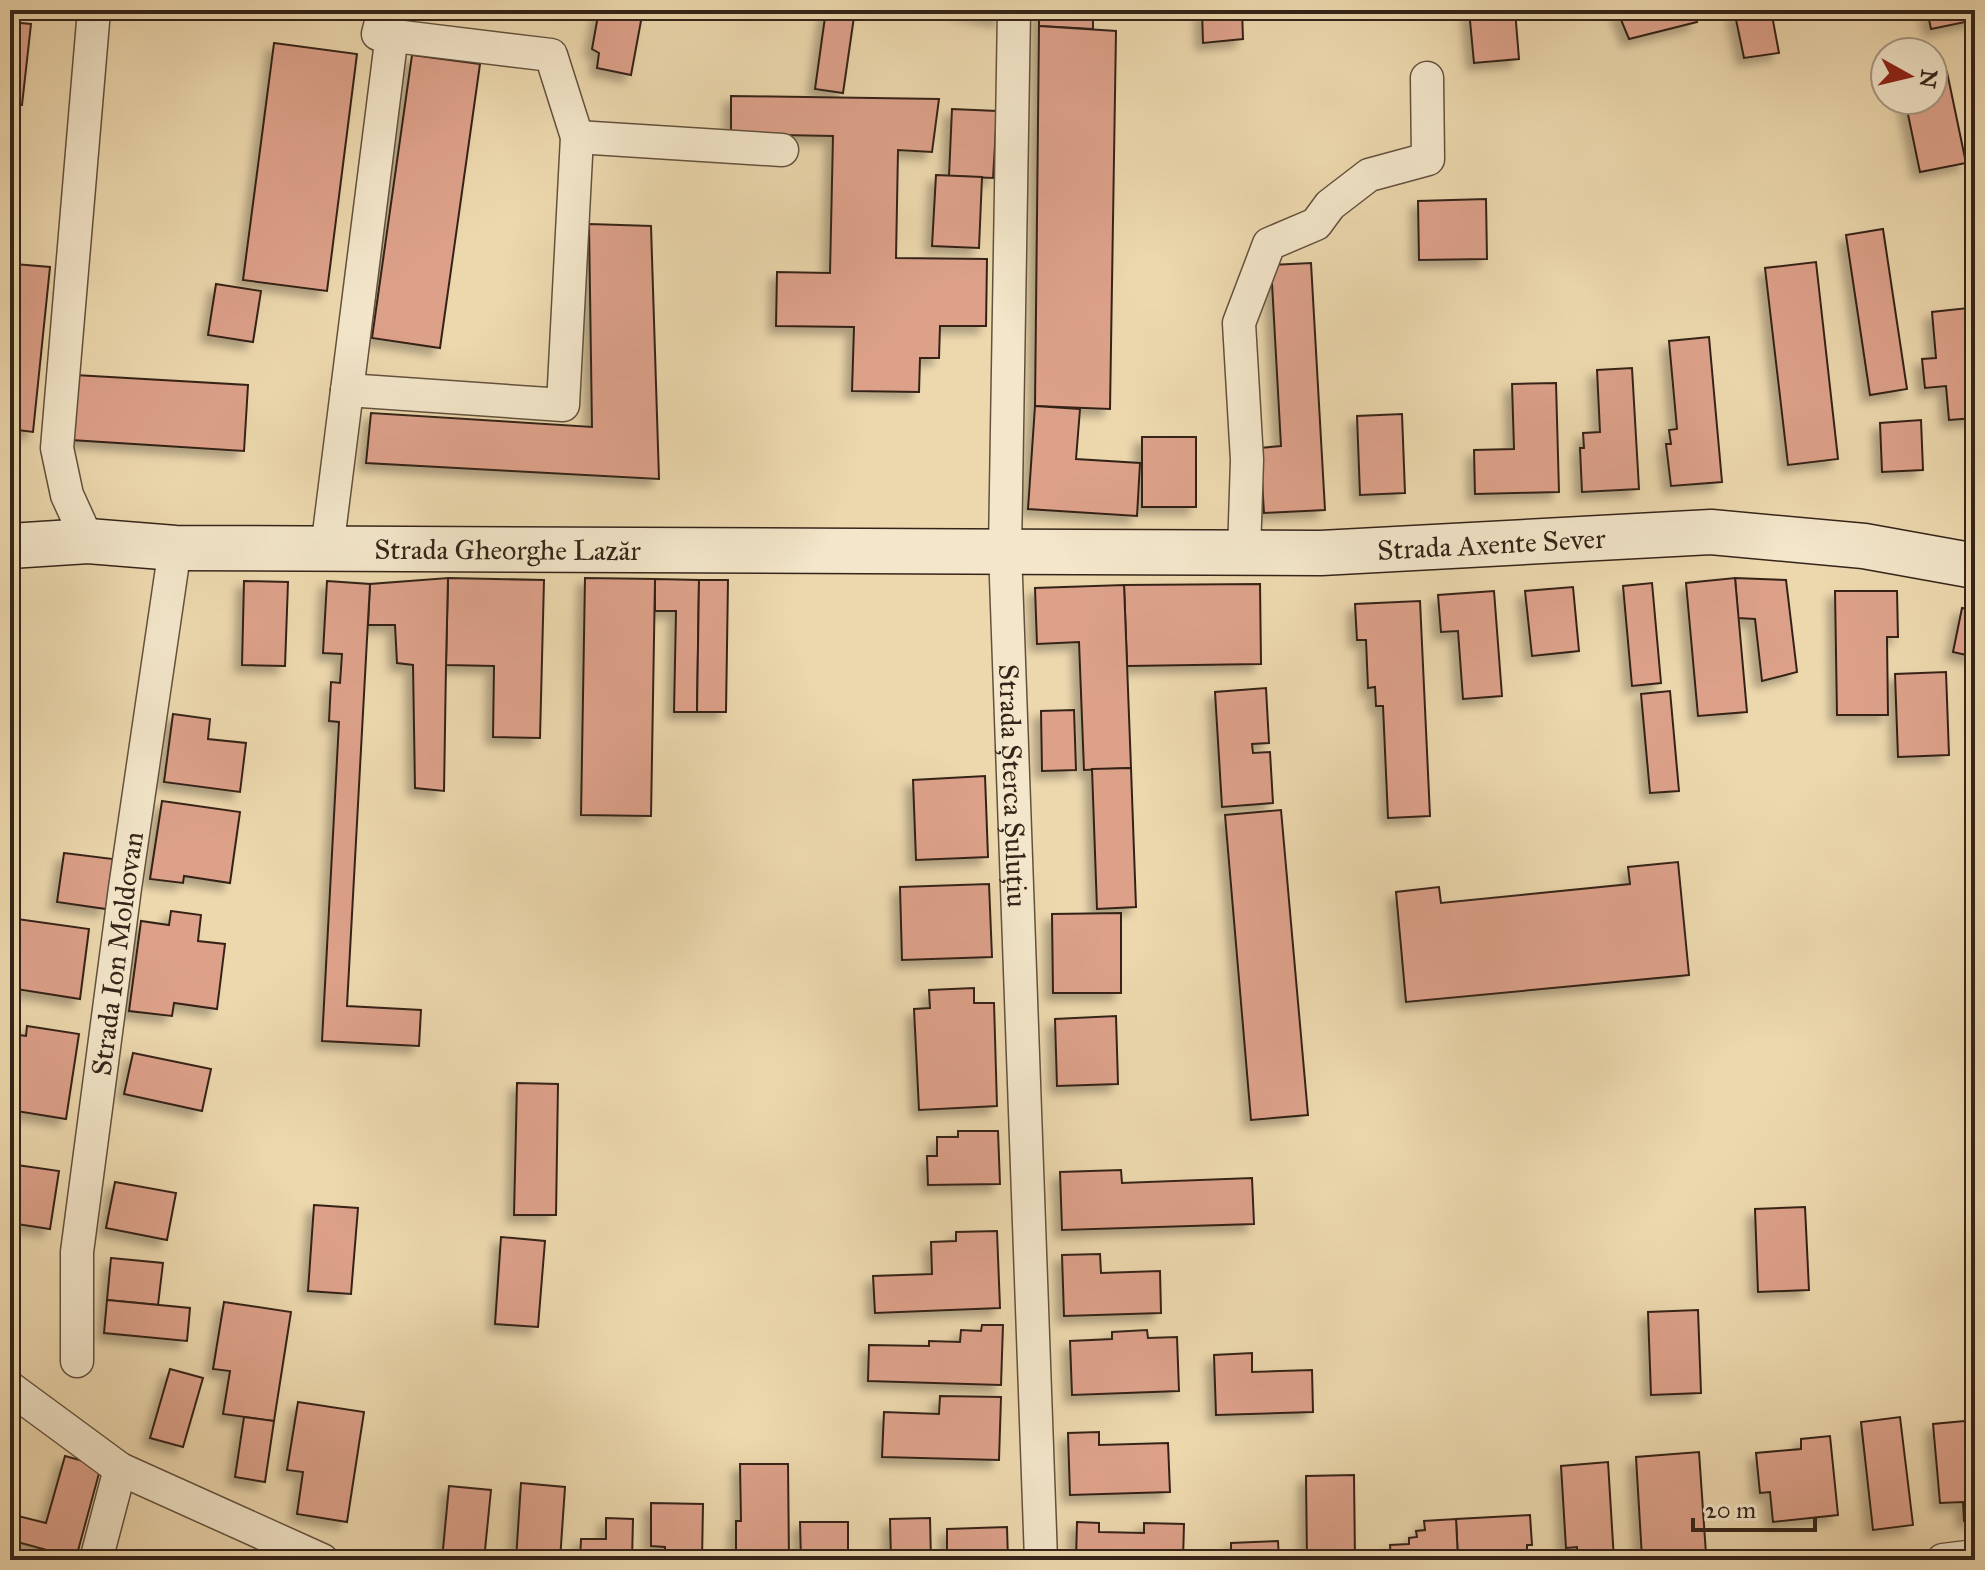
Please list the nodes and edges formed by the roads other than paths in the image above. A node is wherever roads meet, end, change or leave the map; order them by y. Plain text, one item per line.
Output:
1 (94, 10) edge
2 (1014, 10) edge
3 (388, 22) edge
4 (1427, 78) dead end
5 (577, 137) junction
6 (782, 150) dead end
7 (347, 390) junction
8 (88, 541) junction
9 (10, 546) edge
10 (175, 548) junction
11 (327, 549) junction
12 (1005, 550) junction
13 (1244, 553) junction
14 (1975, 566) edge
15 (77, 1361) dead end
16 (10, 1388) edge
17 (120, 1469) junction
18 (1975, 1556) edge
19 (96, 1560) edge
20 (322, 1560) edge
21 (1041, 1560) edge
22 (1943, 1560) edge

1 - 8 street
2 - 12 street, Strada Șterca Șuluțiu
3 - 5 street
3 - 7 street
4 - 13 street
5 - 6 street
5 - 7 street
7 - 11 street
8 - 9 main road, Strada Gheorghe Lazăr
8 - 10 main road, Strada Gheorghe Lazăr
10 - 11 main road, Strada Gheorghe Lazăr
10 - 15 street, Strada Ion Moldovan
11 - 12 main road, Strada Gheorghe Lazăr
12 - 13 main road, Strada Axente Sever
12 - 21 street, Strada Șterca Șuluțiu
13 - 14 main road, Strada Axente Sever
16 - 17 street
17 - 19 street
17 - 20 street
18 - 22 street

